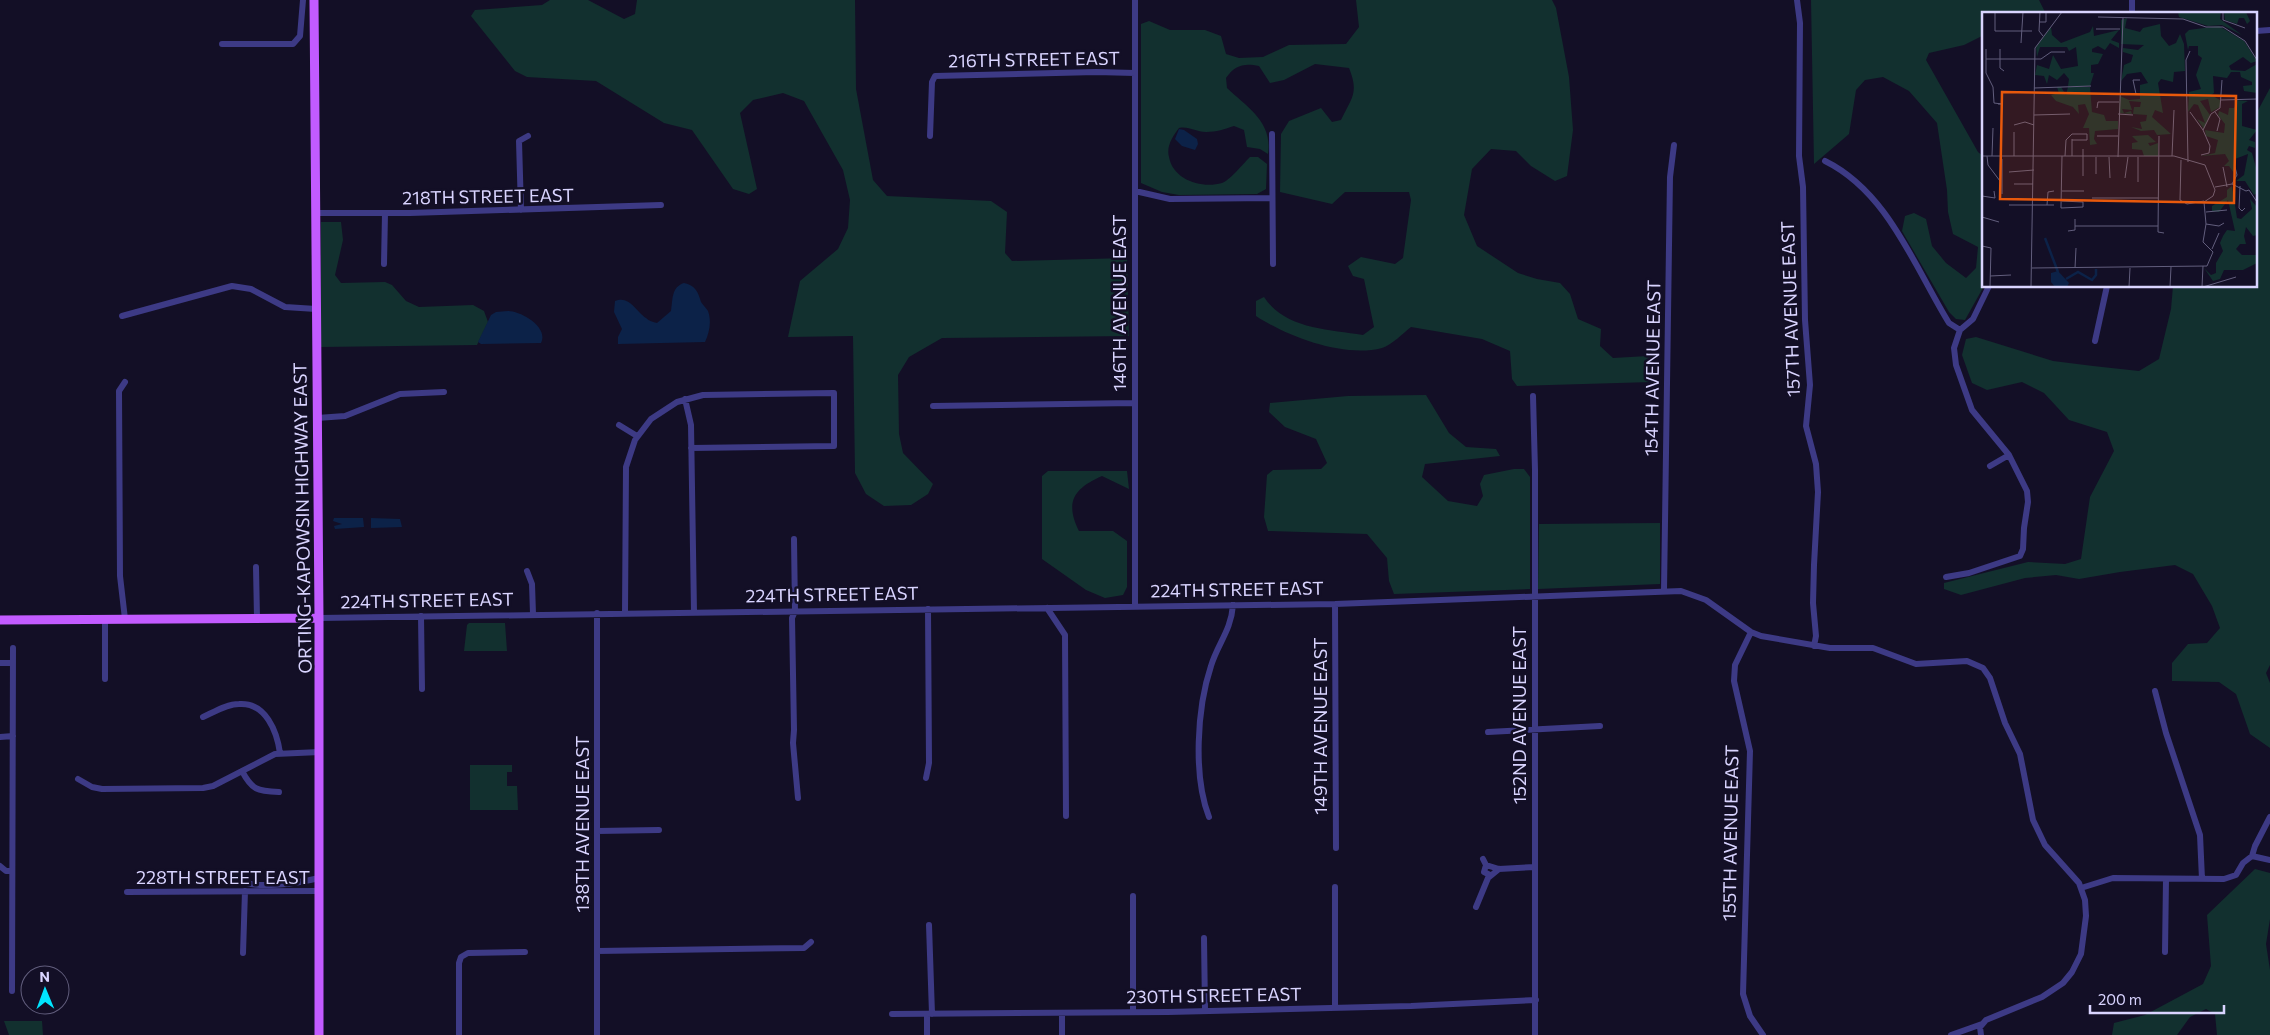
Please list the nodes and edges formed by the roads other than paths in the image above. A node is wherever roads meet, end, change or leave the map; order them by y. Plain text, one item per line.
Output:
1 (303, 0) edge
2 (314, 0) edge
3 (1135, 0) edge
4 (1796, 0) edge
5 (222, 44) dead end
6 (1135, 73) junction
7 (1272, 134) dead end
8 (528, 136) dead end
9 (930, 136) dead end
10 (1674, 146) dead end
11 (1825, 161) dead end
12 (1135, 190) junction
13 (1272, 198) junction
14 (661, 205) dead end
15 (521, 210) junction
16 (316, 213) junction
17 (385, 213) junction
18 (384, 264) dead end
19 (1273, 264) dead end
20 (1988, 288) edge
21 (2107, 288) edge
22 (316, 310) junction
23 (122, 316) dead end
24 (1960, 330) junction
25 (2095, 340) dead end
26 (125, 382) dead end
27 (444, 392) dead end
28 (1533, 396) dead end
29 (685, 399) junction
30 (1134, 403) junction
31 (933, 406) dead end
32 (317, 418) junction
33 (619, 425) dead end
34 (638, 436) junction
35 (691, 448) junction
36 (2009, 455) junction
37 (1990, 466) dead end
38 (794, 539) dead end
39 (256, 567) dead end
40 (527, 571) dead end
41 (1946, 577) dead end
42 (1664, 591) junction
43 (1534, 596) junction
44 (1334, 604) junction
45 (1233, 605) junction
46 (1135, 606) junction
47 (1047, 608) junction
48 (928, 609) junction
49 (795, 611) junction
50 (694, 612) junction
51 (597, 613) junction
52 (625, 613) junction
53 (532, 614) junction
54 (421, 616) junction
55 (257, 618) junction
56 (319, 618) junction
57 (125, 619) junction
58 (0, 620) edge
59 (105, 620) junction
60 (1751, 632) junction
61 (1814, 646) junction
62 (14, 648) dead end
63 (0, 663) edge
64 (13, 663) junction
65 (105, 679) dead end
66 (422, 689) dead end
67 (2155, 691) dead end
68 (203, 717) dead end
69 (1600, 726) dead end
70 (1534, 729) junction
71 (1488, 732) dead end
72 (13, 736) junction
73 (0, 737) edge
74 (320, 752) junction
75 (280, 753) junction
76 (242, 770) junction
77 (926, 778) dead end
78 (78, 779) dead end
79 (279, 792) dead end
80 (798, 798) dead end
81 (1066, 816) dead end
82 (2270, 817) edge
83 (1209, 818) dead end
84 (659, 830) dead end
85 (597, 831) junction
86 (1336, 848) dead end
87 (2252, 856) junction
88 (2270, 860) edge
89 (0, 866) edge
90 (1535, 867) junction
91 (1499, 869) junction
92 (12, 871) junction
93 (1490, 875) junction
94 (235, 878) dead end
95 (319, 878) junction
96 (2166, 879) junction
97 (2202, 879) junction
98 (1335, 887) dead end
99 (2082, 888) junction
100 (245, 891) junction
101 (319, 891) junction
102 (127, 892) dead end
103 (1133, 896) dead end
104 (1476, 907) dead end
105 (929, 925) dead end
106 (1204, 938) dead end
107 (811, 942) dead end
108 (597, 951) junction
109 (525, 952) dead end
110 (2165, 952) dead end
111 (243, 953) dead end
112 (12, 991) dead end
113 (1536, 1000) junction
114 (1335, 1008) junction
115 (1205, 1010) junction
116 (1134, 1012) junction
117 (1062, 1013) junction
118 (892, 1014) dead end
119 (930, 1014) junction
120 (1982, 1024) junction
121 (319, 1035) edge
122 (459, 1035) edge
123 (597, 1035) edge
124 (927, 1035) edge
125 (1062, 1035) edge
126 (1535, 1035) edge
127 (1763, 1035) edge
128 (1951, 1035) edge
129 (1981, 1035) edge

1 - 5 street
2 - 16 main road, ORTING-KAPOWSIN HIGHWAY EAST
3 - 6 street, 146TH AVENUE EAST
4 - 61 street, 157TH AVENUE EAST
6 - 9 street, 216TH STREET EAST
6 - 12 street, 146TH AVENUE EAST
7 - 13 street
8 - 15 street
10 - 42 street, 154TH AVENUE EAST
11 - 24 street
12 - 13 street
12 - 30 street, 146TH AVENUE EAST
13 - 19 street
14 - 15 street, 218TH STREET EAST
15 - 17 street, 218TH STREET EAST
16 - 17 street, 218TH STREET EAST
16 - 22 main road, ORTING-KAPOWSIN HIGHWAY EAST
17 - 18 street
20 - 24 street
21 - 25 street
22 - 23 street
22 - 32 main road, ORTING-KAPOWSIN HIGHWAY EAST
24 - 36 street
26 - 57 street
27 - 32 street
28 - 43 street, 152ND AVENUE EAST
29 - 34 street
29 - 35 street
29 - 35 street
30 - 31 street
30 - 46 street, 146TH AVENUE EAST
32 - 56 main road, ORTING-KAPOWSIN HIGHWAY EAST
33 - 34 street
34 - 52 street
35 - 50 street
36 - 37 street
36 - 41 street
38 - 49 street
39 - 55 street
40 - 53 street
42 - 43 street, 224TH STREET EAST
42 - 60 street, 224TH STREET EAST
43 - 44 street, 224TH STREET EAST
43 - 70 street, 152ND AVENUE EAST
44 - 45 street, 224TH STREET EAST
44 - 86 street, 149TH AVENUE EAST
45 - 46 street, 224TH STREET EAST
45 - 83 street
46 - 47 street, 224TH STREET EAST
47 - 48 street, 224TH STREET EAST
47 - 81 street
48 - 49 street, 224TH STREET EAST
48 - 77 street
49 - 50 street, 224TH STREET EAST
49 - 80 street
50 - 52 street, 224TH STREET EAST
51 - 52 street, 224TH STREET EAST
51 - 53 street, 224TH STREET EAST
51 - 85 street, 138TH AVENUE EAST
53 - 54 street, 224TH STREET EAST
54 - 56 street, 224TH STREET EAST
54 - 66 street
55 - 56 main road, 224TH STREET EAST
55 - 57 main road, 224TH STREET EAST
56 - 74 main road, ORTING-KAPOWSIN HIGHWAY EAST
57 - 59 main road, 224TH STREET EAST
58 - 59 main road, 224TH STREET EAST
59 - 65 street
60 - 61 street, 224TH STREET EAST
60 - 127 street, 155TH AVENUE EAST
61 - 99 street, 224TH STREET EAST
62 - 64 street
63 - 64 street
64 - 72 street
67 - 97 street
68 - 75 street
69 - 70 street
70 - 71 street
70 - 90 street, 152ND AVENUE EAST
72 - 73 street
72 - 92 street
74 - 75 street
74 - 95 main road, ORTING-KAPOWSIN HIGHWAY EAST
75 - 76 street
76 - 78 street
76 - 79 street
82 - 87 street
84 - 85 street
85 - 108 street, 138TH AVENUE EAST
87 - 88 street
87 - 97 street
89 - 92 street
90 - 91 street
90 - 113 street, 152ND AVENUE EAST
91 - 93 street
91 - 93 street
92 - 112 street
93 - 104 street
94 - 95 street
95 - 101 main road, ORTING-KAPOWSIN HIGHWAY EAST
96 - 97 street
96 - 99 street
96 - 110 street
98 - 114 street
99 - 120 street
100 - 101 street, 228TH STREET EAST
100 - 102 street, 228TH STREET EAST
100 - 111 street
101 - 121 main road, ORTING-KAPOWSIN HIGHWAY EAST
103 - 116 street
105 - 119 street
106 - 115 street
107 - 108 street
108 - 123 street, 138TH AVENUE EAST
109 - 122 street
113 - 114 street, 230TH STREET EAST
113 - 126 street, 152ND AVENUE EAST
114 - 115 street, 230TH STREET EAST
115 - 116 street, 230TH STREET EAST
116 - 117 street, 230TH STREET EAST
117 - 119 street, 230TH STREET EAST
117 - 125 street
118 - 119 street, 230TH STREET EAST
119 - 124 street
120 - 128 street
120 - 129 street

